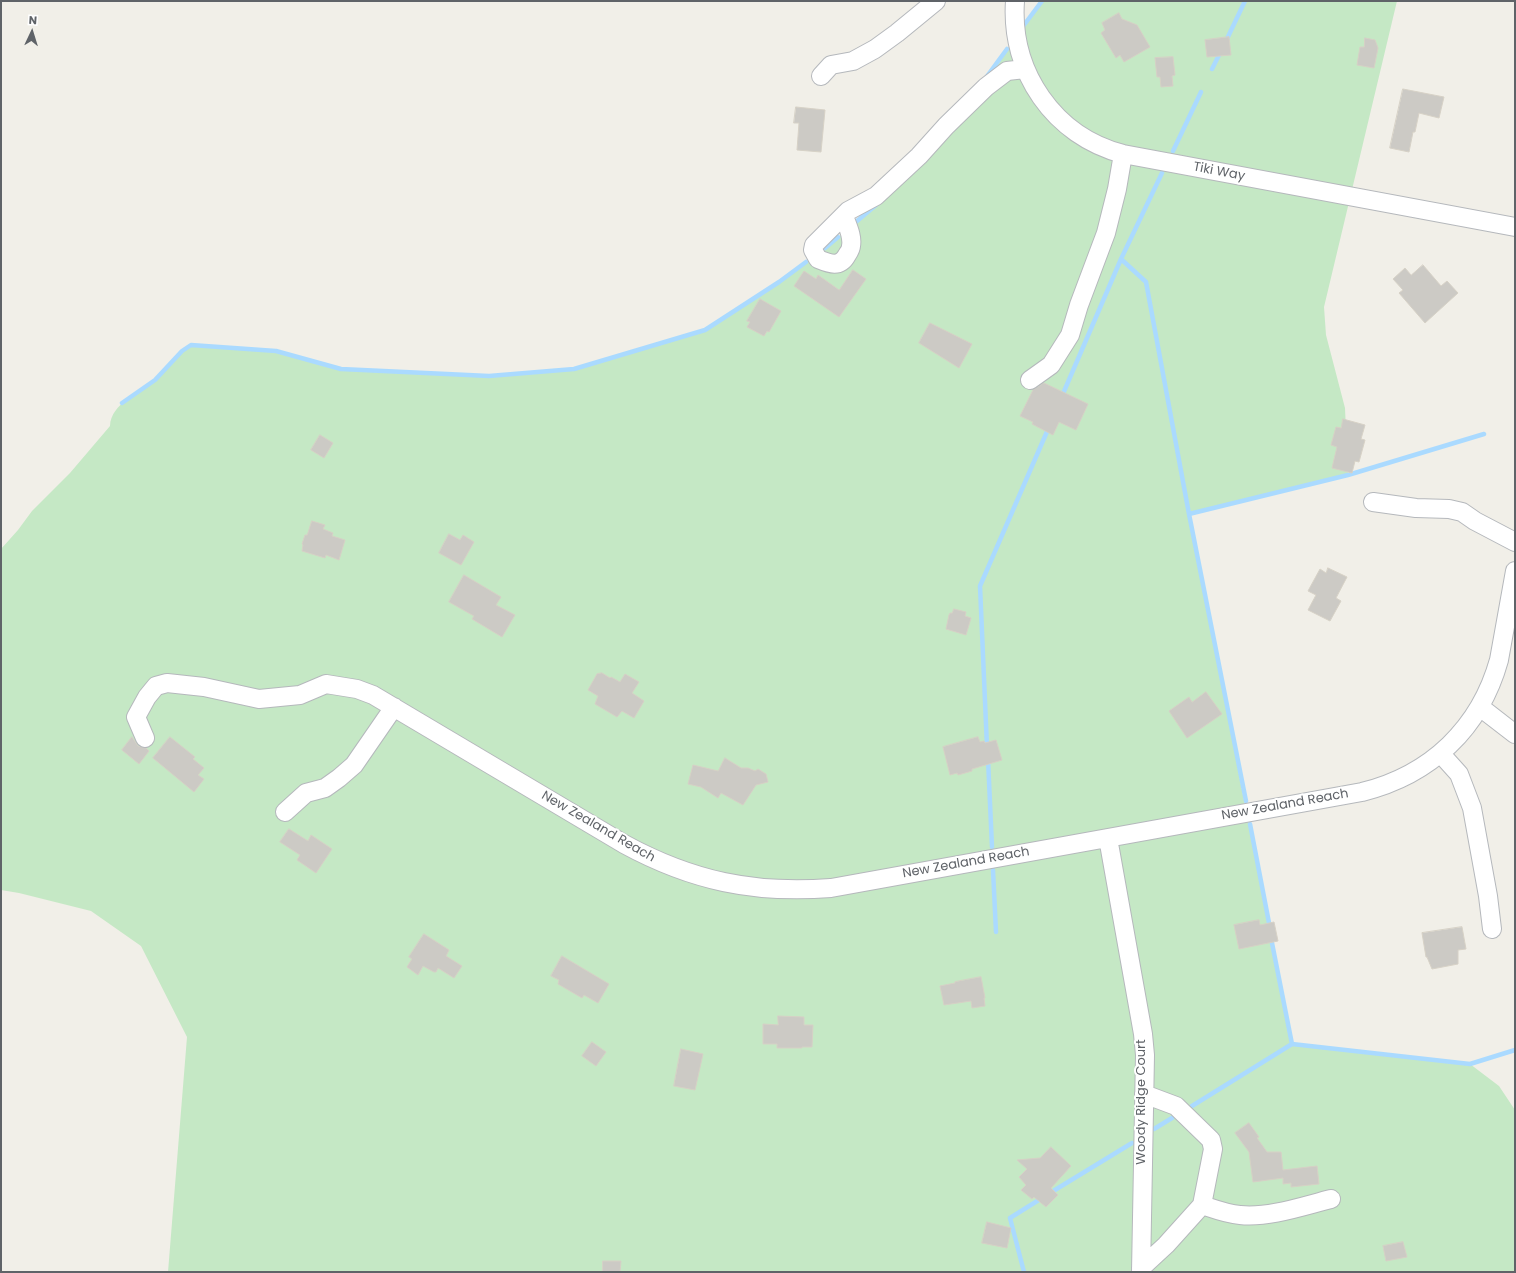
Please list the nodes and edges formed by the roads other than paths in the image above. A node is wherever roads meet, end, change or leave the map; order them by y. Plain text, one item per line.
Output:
1 (936, 1) edge
2 (1015, 1) edge
3 (1025, 69) junction
4 (820, 76) dead end
5 (1123, 154) junction
6 (844, 216) dead end
7 (1515, 226) edge
8 (1030, 380) dead end
9 (1373, 502) dead end
10 (1515, 542) edge
11 (1515, 571) edge
12 (394, 707) junction
13 (1480, 707) junction
14 (1515, 734) edge
15 (145, 738) dead end
16 (1441, 754) junction
17 (285, 812) dead end
18 (1108, 838) junction
19 (1492, 929) dead end
20 (1144, 1094) junction
21 (1331, 1199) dead end
22 (1202, 1205) junction
23 (1141, 1270) edge

1 - 4 street
2 - 3 street, Tiki Way
3 - 5 street, Tiki Way
3 - 6 street
5 - 7 street, Tiki Way
5 - 8 street
9 - 10 street
11 - 13 street, New Zealand Reach
12 - 15 street, New Zealand Reach
12 - 17 street
12 - 18 street, New Zealand Reach
13 - 14 street
13 - 16 street, New Zealand Reach
16 - 18 street, New Zealand Reach
16 - 19 street
18 - 20 street, Woody Ridge Court
20 - 22 street
20 - 23 street, Woody Ridge Court
21 - 22 street
22 - 23 street

